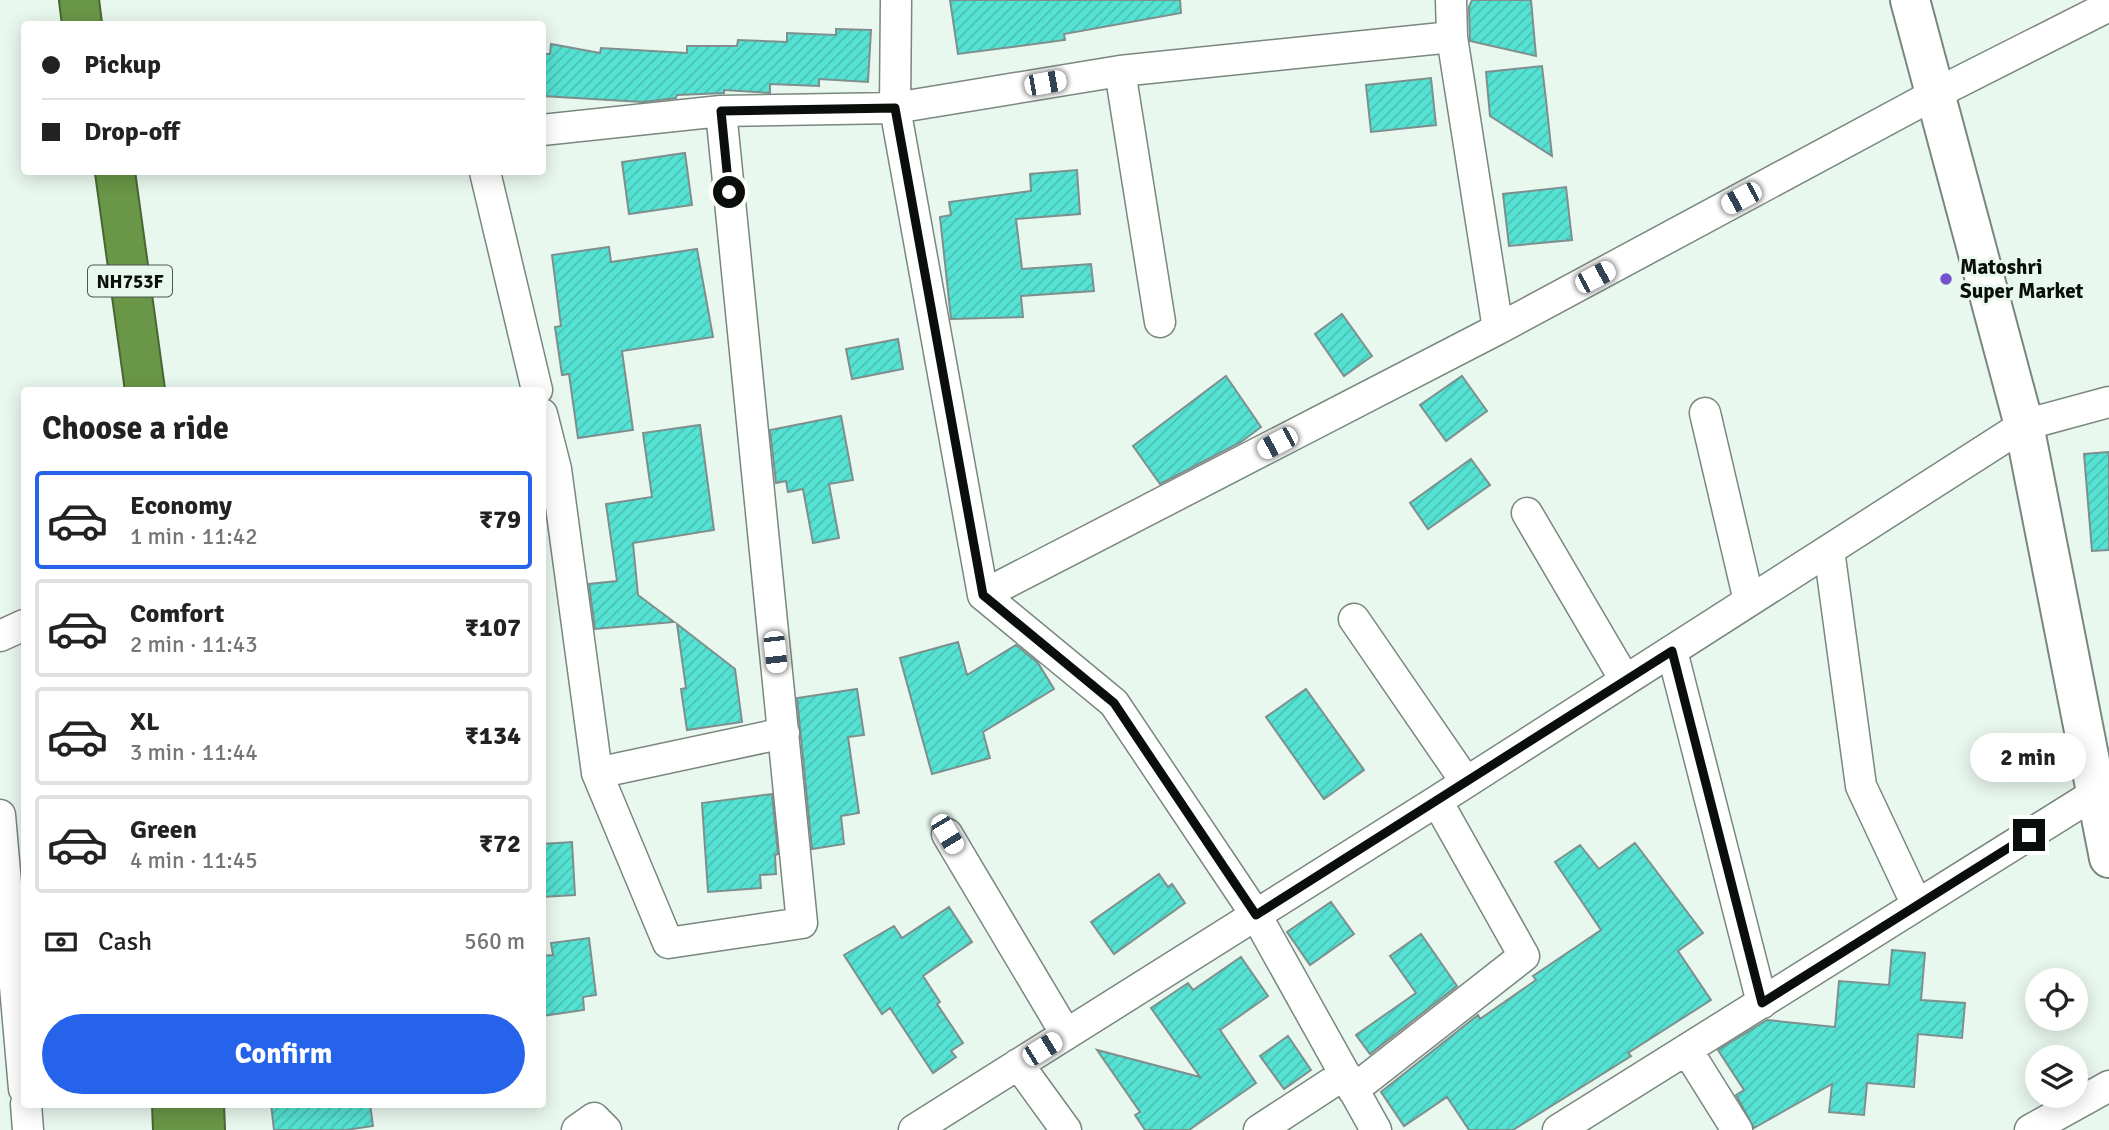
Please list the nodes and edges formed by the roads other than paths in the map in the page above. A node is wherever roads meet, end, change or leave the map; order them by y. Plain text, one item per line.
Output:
1 (79, 0) edge
2 (106, 0) edge
3 (896, 0) edge
4 (1451, 0) edge
5 (1910, 0) edge
6 (2109, 6) edge
7 (82, 21) edge
8 (107, 21) edge
9 (1452, 37) junction
10 (1120, 71) junction
11 (1935, 94) junction
12 (895, 108) junction
13 (721, 111) junction
14 (546, 130) edge
15 (99, 175) edge
16 (115, 175) edge
17 (486, 175) edge
18 (1160, 322) dead end
19 (1498, 329) junction
20 (124, 387) edge
21 (145, 387) edge
22 (536, 387) edge
23 (2109, 402) edge
24 (1705, 413) dead end
25 (2024, 425) junction
26 (546, 446) edge
27 (549, 470) edge
28 (1527, 513) dead end
29 (1829, 550) junction
30 (983, 595) junction
31 (1749, 601) junction
32 (1354, 619) dead end
33 (21, 626) edge
34 (0, 636) edge
35 (1672, 651) junction
36 (1625, 680) junction
37 (783, 733) junction
38 (597, 773) junction
39 (1466, 782) junction
40 (2096, 793) junction
41 (1437, 801) junction
42 (0, 816) edge
43 (947, 834) dead end
44 (2109, 858) edge
45 (1917, 905) junction
46 (1256, 915) junction
47 (1762, 1003) junction
48 (1066, 1034) junction
49 (1687, 1049) junction
50 (21, 1055) edge
51 (1018, 1064) junction
52 (1349, 1082) junction
53 (2109, 1086) edge
54 (26, 1108) edge
55 (173, 1108) edge
56 (204, 1108) edge
57 (1563, 1129) edge
58 (28, 1130) edge
59 (173, 1130) edge
60 (205, 1130) edge
61 (577, 1130) edge
62 (606, 1130) edge
63 (914, 1130) edge
64 (1066, 1130) edge
65 (1259, 1130) edge
66 (1376, 1130) edge
67 (1737, 1130) edge
68 (2031, 1130) edge

1 - 7 highway
2 - 8 highway
3 - 12 street
4 - 9 street
5 - 11 street
6 - 11 street
9 - 10 street
9 - 19 street
10 - 12 street
10 - 18 street
11 - 19 street
11 - 25 street
12 - 13 street
12 - 30 street
13 - 14 street
13 - 37 street
15 - 20 highway, NH753F
16 - 21 highway, NH753F
17 - 22 street
19 - 30 street
23 - 25 street
24 - 31 street
25 - 29 street
25 - 40 street
26 - 27 street
27 - 38 street
28 - 36 street
29 - 31 street
29 - 45 street
30 - 46 street
31 - 35 street
32 - 39 street
33 - 34 street
35 - 36 street
35 - 47 street
36 - 39 street
37 - 38 street
37 - 38 street
39 - 41 street
40 - 44 street
40 - 45 street
41 - 46 street
41 - 52 street
42 - 50 street
43 - 48 street
45 - 47 street
46 - 48 street
46 - 52 street
47 - 49 street
48 - 51 street
49 - 57 street
49 - 67 street
51 - 63 street
51 - 64 street
52 - 65 street
52 - 66 street
53 - 68 street
54 - 58 street
55 - 59 highway
56 - 60 highway
61 - 62 street

